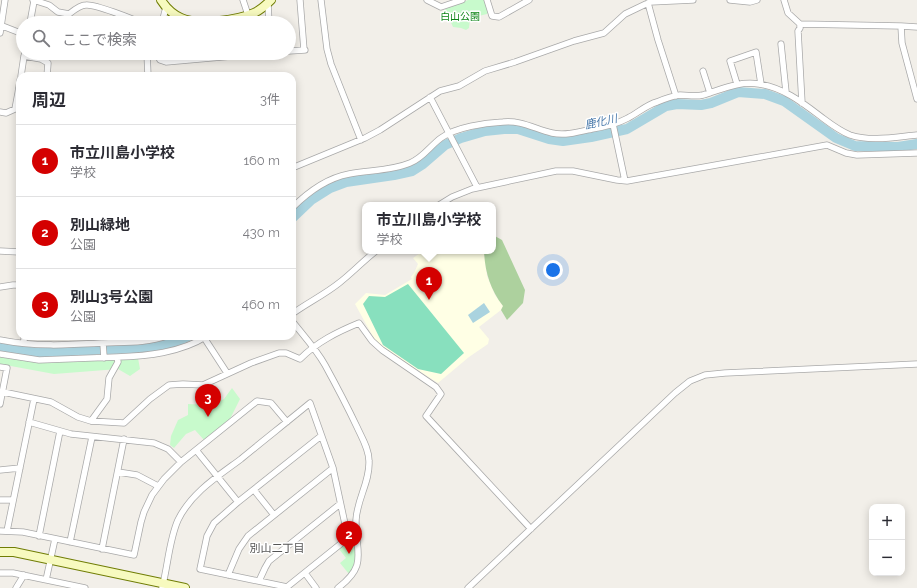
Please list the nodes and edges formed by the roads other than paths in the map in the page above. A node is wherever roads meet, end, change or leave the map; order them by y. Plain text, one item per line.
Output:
1 (5, 0) edge
2 (33, 0) edge
3 (161, 0) edge
4 (243, 0) edge
5 (300, 0) edge
6 (321, 0) edge
7 (427, 0) edge
8 (462, 0) edge
9 (487, 0) edge
10 (529, 0) edge
11 (663, 0) edge
12 (693, 0) edge
13 (730, 0) edge
14 (757, 0) edge
15 (784, 0) edge
16 (270, 2) edge
17 (647, 2) edge
18 (166, 7) junction
19 (248, 15) junction
20 (31, 16) edge
21 (124, 16) edge
22 (164, 16) edge
23 (178, 16) edge
24 (242, 16) edge
25 (269, 16) edge
26 (800, 24) junction
27 (1, 25) edge
28 (901, 26) junction
29 (917, 28) edge
30 (16, 31) edge
31 (0, 33) edge
32 (781, 44) dead end
33 (296, 51) edge
34 (23, 60) edge
35 (43, 60) edge
36 (147, 60) edge
37 (160, 60) edge
38 (189, 60) edge
39 (703, 71) dead end
40 (22, 72) edge
41 (47, 72) edge
42 (148, 72) edge
43 (737, 84) junction
44 (760, 84) junction
45 (786, 92) junction
46 (710, 93) junction
47 (676, 96) junction
48 (430, 97) junction
49 (917, 99) edge
50 (802, 103) junction
51 (16, 105) edge
52 (0, 112) edge
53 (614, 124) junction
54 (449, 133) junction
55 (917, 135) edge
56 (361, 140) junction
57 (917, 153) edge
58 (296, 166) edge
59 (625, 181) junction
60 (477, 187) junction
61 (444, 202) edge
62 (296, 205) edge
63 (0, 251) edge
64 (16, 252) edge
65 (372, 254) edge
66 (16, 285) edge
67 (0, 287) edge
68 (296, 311) edge
69 (296, 326) edge
70 (0, 340) edge
71 (149, 340) edge
72 (197, 340) edge
73 (206, 340) edge
74 (24, 343) joint
75 (103, 344) junction
76 (312, 347) junction
77 (0, 354) edge
78 (104, 358) junction
79 (117, 358) junction
80 (917, 364) edge
81 (0, 367) edge
82 (227, 373) junction
83 (2, 392) junction
84 (34, 399) junction
85 (0, 404) edge
86 (92, 421) junction
87 (29, 422) junction
88 (286, 422) junction
89 (60, 431) junction
90 (321, 436) junction
91 (92, 437) junction
92 (124, 439) junction
93 (196, 450) junction
94 (181, 462) junction
95 (20, 468) junction
96 (333, 468) junction
97 (0, 470) edge
98 (118, 472) junction
99 (218, 477) junction
100 (158, 486) junction
101 (254, 490) junction
102 (0, 500) edge
103 (13, 500) junction
104 (238, 502) junction
105 (340, 504) junction
106 (274, 515) junction
107 (531, 529) junction
108 (0, 531) edge
109 (7, 531) junction
110 (39, 536) junction
111 (55, 539) junction
112 (70, 542) junction
113 (102, 549) junction
114 (0, 552) edge
115 (50, 560) junction
116 (0, 573) edge
117 (305, 573) junction
118 (228, 575) junction
119 (24, 576) junction
120 (46, 580) junction
121 (259, 581) junction
122 (56, 585) edge
123 (163, 586) edge
124 (16, 588) edge
125 (85, 588) edge
126 (185, 588) edge
127 (316, 588) edge
128 (338, 588) edge
129 (468, 588) edge

1 - 27 street
2 - 20 street
2 - 21 street
3 - 18 street
4 - 19 street
5 - 33 street
6 - 56 street
7 - 8 street
9 - 10 street
11 - 12 street
11 - 17 street
13 - 14 street
15 - 26 street
16 - 19 street
16 - 25 street
17 - 47 street
17 - 48 street
18 - 22 street
18 - 23 street
19 - 24 street
26 - 28 street
26 - 50 street
27 - 30 street
27 - 31 street
28 - 29 street
28 - 49 street
32 - 45 street
34 - 40 street
35 - 41 street
36 - 42 street
37 - 38 street
39 - 46 street
43 - 44 street
43 - 44 street
43 - 46 street
44 - 45 street
45 - 50 street
46 - 47 street
47 - 53 street
48 - 54 street
48 - 56 street
50 - 55 street
51 - 52 street
53 - 54 street
53 - 59 street
54 - 60 street
54 - 62 street
56 - 58 street
57 - 59 street
59 - 60 street
60 - 61 street
63 - 64 street
65 - 68 street
66 - 67 street
69 - 76 street
70 - 74 street
71 - 75 street
72 - 79 street
73 - 82 street
74 - 75 street
75 - 78 street
76 - 82 street
76 - 107 street
76 - 128 street
77 - 78 street
78 - 79 street
79 - 86 street
80 - 107 street
81 - 83 street
82 - 86 street
83 - 84 street
83 - 85 street
84 - 86 street
84 - 87 street
87 - 89 street
87 - 95 street
88 - 90 street
88 - 93 street
88 - 99 street
89 - 91 street
89 - 110 street
90 - 96 street
90 - 101 street
91 - 92 street
91 - 112 street
92 - 94 street
92 - 98 street
93 - 94 street
93 - 99 street
94 - 100 street
95 - 97 street
95 - 103 street
96 - 105 street
96 - 106 street
98 - 100 street
98 - 113 street
99 - 104 street
99 - 123 street
100 - 113 street
101 - 104 street
101 - 106 street
102 - 103 street
103 - 109 street
104 - 118 street
105 - 117 street
105 - 121 street
106 - 118 street
107 - 129 street
108 - 109 street
109 - 110 street
110 - 111 street
111 - 112 street
111 - 115 street
112 - 113 street
114 - 115 street
115 - 120 street
115 - 123 street
116 - 119 street
117 - 121 street
117 - 127 street
118 - 121 street
119 - 120 street
119 - 124 street
120 - 122 street
122 - 125 street
123 - 126 street

